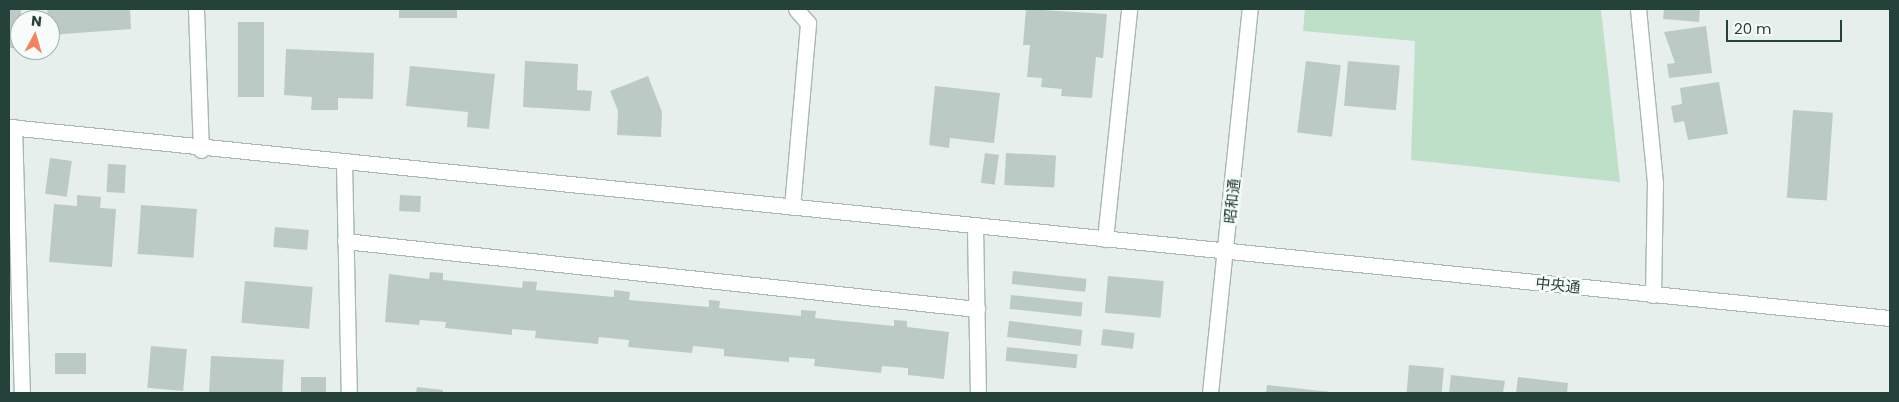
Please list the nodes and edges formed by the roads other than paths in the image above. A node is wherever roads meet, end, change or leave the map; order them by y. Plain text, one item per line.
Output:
1 (196, 9) edge
2 (796, 9) edge
3 (1129, 9) edge
4 (1250, 9) edge
5 (1638, 9) edge
6 (11, 127) edge
7 (201, 150) junction
8 (344, 163) junction
9 (792, 207) junction
10 (975, 226) junction
11 (1105, 239) junction
12 (345, 241) junction
13 (1226, 251) junction
14 (1653, 295) junction
15 (977, 309) junction
16 (1890, 318) edge
17 (22, 393) edge
18 (349, 393) edge
19 (978, 393) edge
20 (1210, 393) edge

1 - 7 street
2 - 9 street
3 - 11 street
4 - 13 street, 昭和通
5 - 14 street
6 - 7 street, 中央通
6 - 17 street
7 - 8 street, 中央通
8 - 9 street, 中央通
8 - 12 street
9 - 10 street, 中央通
10 - 11 street, 中央通
10 - 15 street
11 - 13 street, 中央通
12 - 15 street
12 - 18 street
13 - 14 street, 中央通
13 - 20 street, 昭和通
14 - 16 street, 中央通
15 - 19 street

